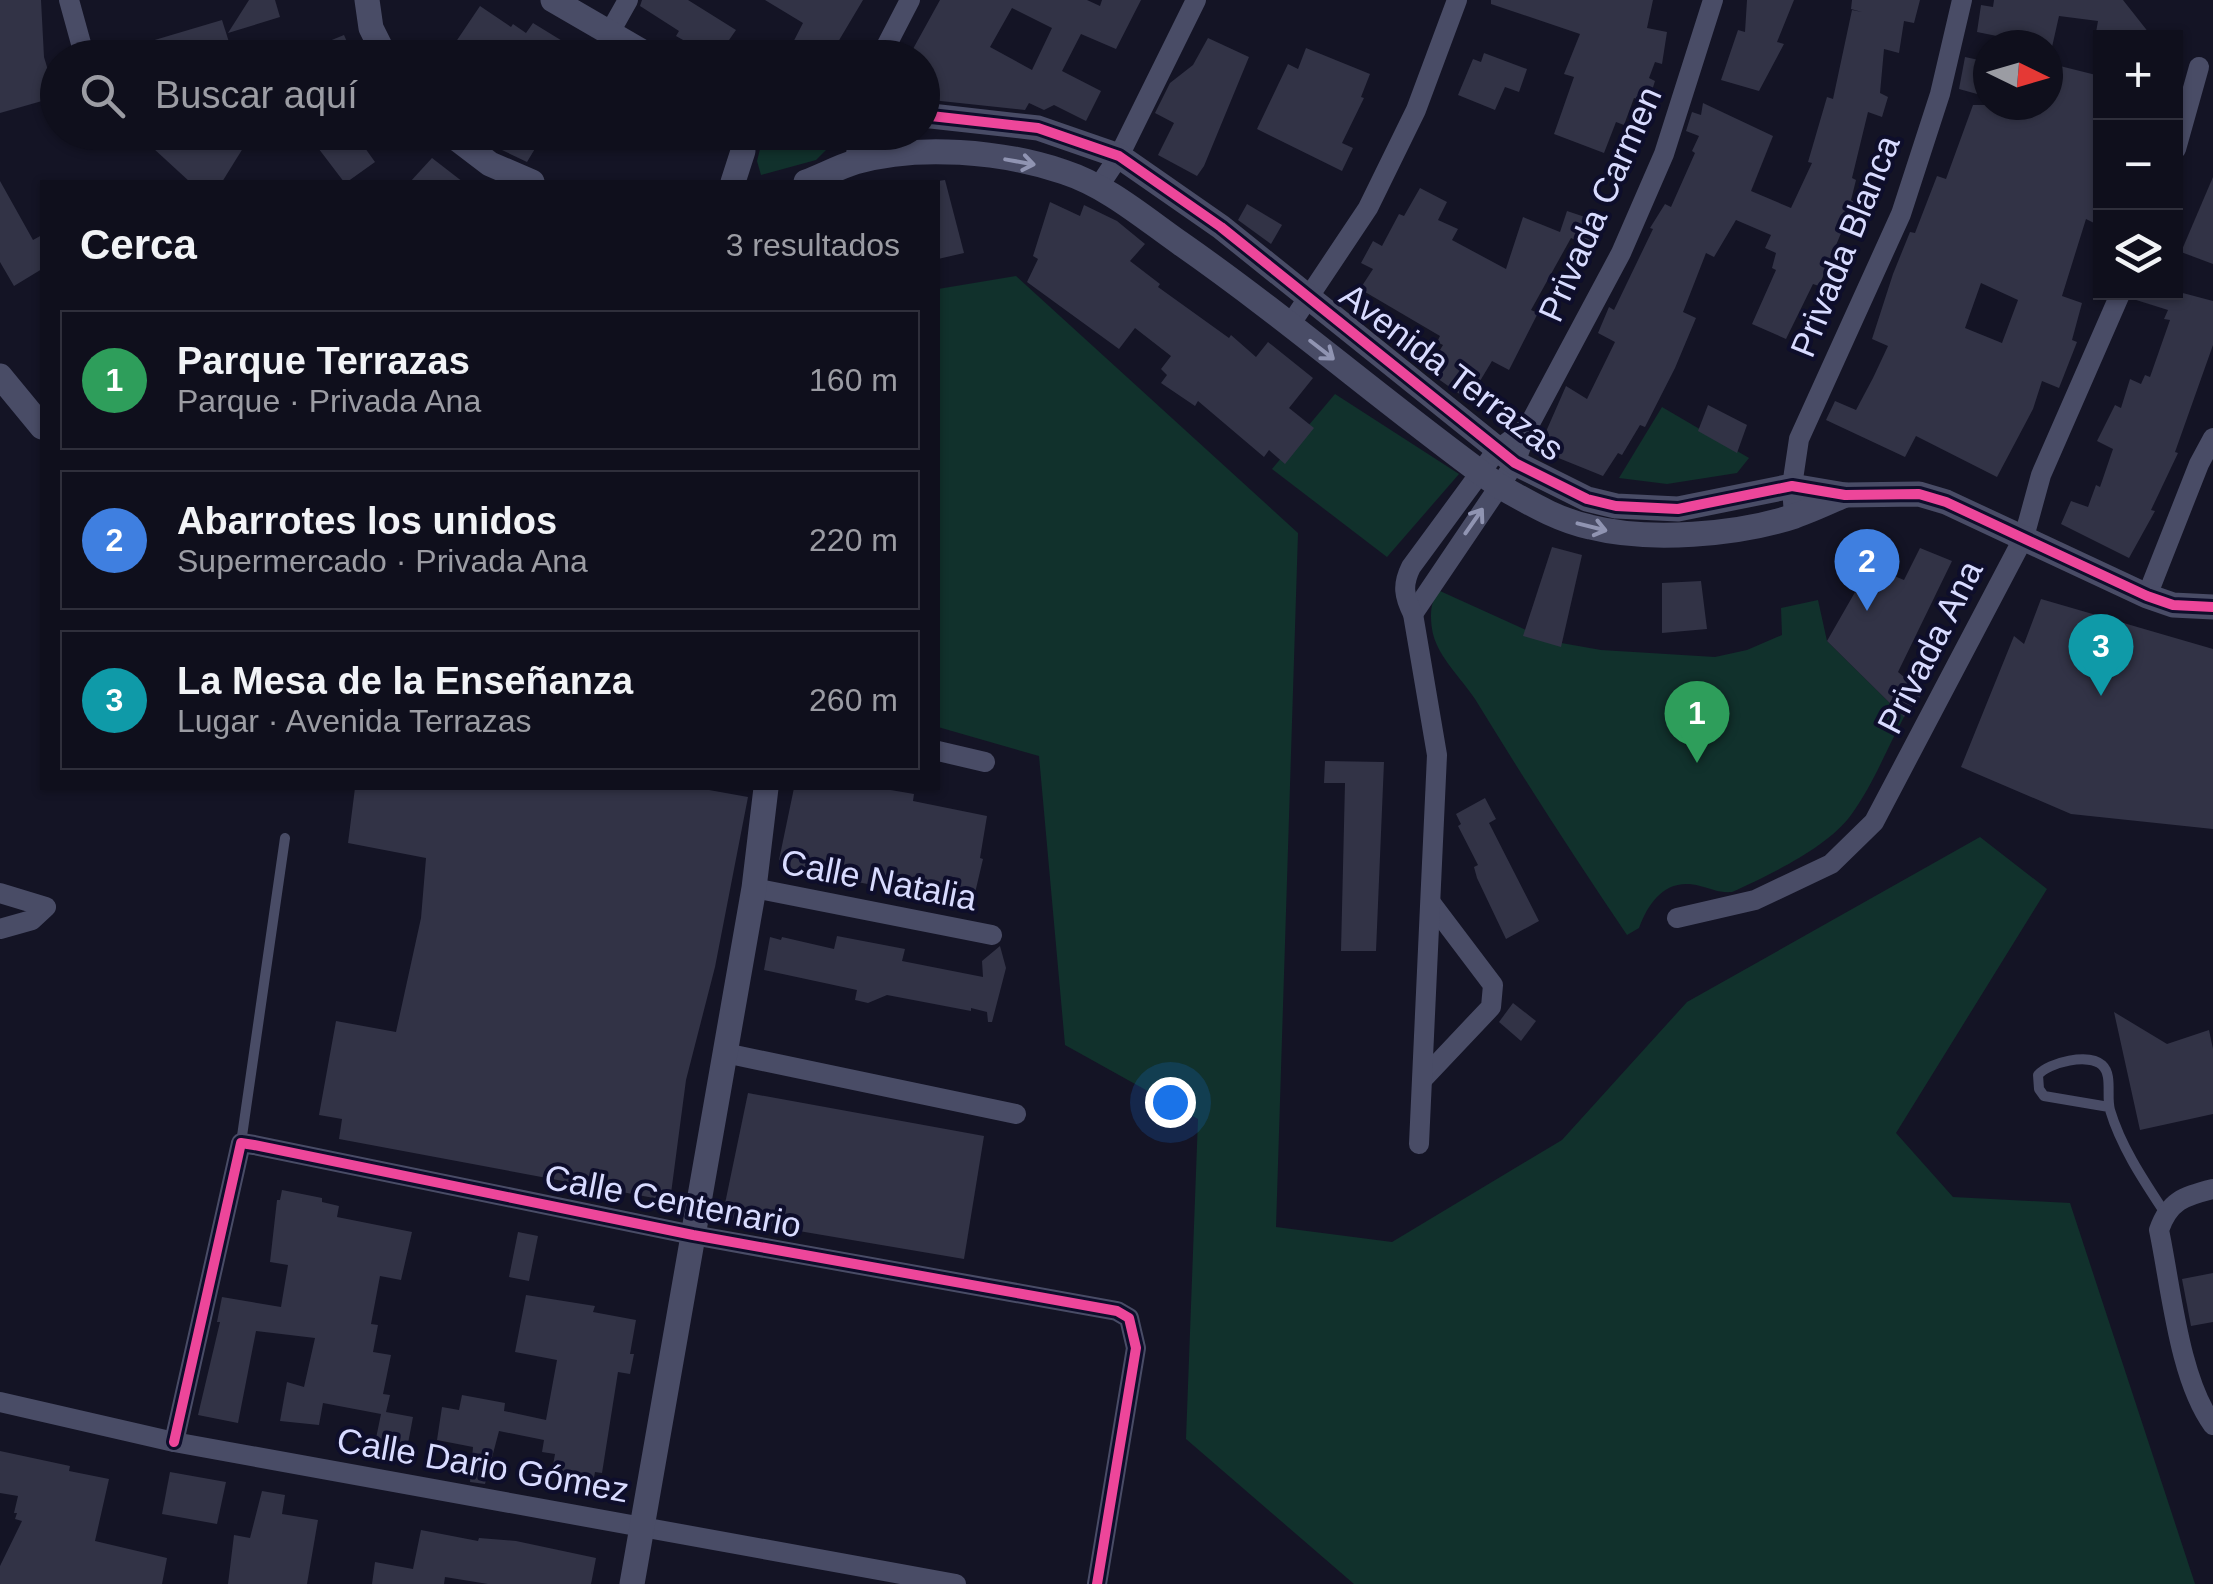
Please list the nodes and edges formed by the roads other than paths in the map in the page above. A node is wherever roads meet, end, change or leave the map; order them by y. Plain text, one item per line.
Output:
1 (68, 0) edge
2 (366, 0) edge
3 (553, 0) edge
4 (628, 0) edge
5 (910, 0) edge
6 (1196, 0) edge
7 (1457, 0) edge
8 (1713, 0) edge
9 (1962, 0) edge
10 (610, 32) junction
11 (80, 40) edge
12 (377, 40) edge
13 (623, 40) edge
14 (889, 40) edge
15 (2199, 67) dead end
16 (940, 117) edge
17 (2183, 123) edge
18 (472, 150) edge
19 (742, 150) edge
20 (857, 150) edge
21 (1119, 156) junction
22 (855, 162) junction
23 (527, 180) edge
24 (734, 180) edge
25 (811, 180) edge
26 (1099, 186) junction
27 (1309, 297) junction
28 (2118, 300) edge
29 (1290, 325) junction
30 (0, 376) edge
31 (40, 425) edge
32 (2213, 438) edge
33 (1506, 456) junction
34 (1489, 480) junction
35 (1792, 486) junction
36 (1845, 495) junction
37 (1794, 516) junction
38 (2024, 536) junction
39 (1429, 543) junction
40 (1449, 557) junction
41 (2147, 596) junction
42 (2213, 607) edge
43 (1413, 614) junction
44 (940, 752) edge
45 (985, 762) dead end
46 (766, 790) edge
47 (285, 838) dead end
48 (754, 888) junction
49 (0, 893) edge
50 (1431, 903) junction
51 (1677, 918) dead end
52 (0, 929) edge
53 (992, 936) dead end
54 (725, 1053) junction
55 (1423, 1079) junction
56 (2109, 1107) junction
57 (1016, 1114) dead end
58 (241, 1143) junction
59 (1420, 1144) dead end
60 (2213, 1190) edge
61 (2165, 1213) junction
62 (693, 1235) junction
63 (0, 1402) edge
64 (2213, 1425) edge
65 (174, 1442) junction
66 (642, 1527) junction
67 (632, 1584) edge
68 (956, 1584) edge
69 (1097, 1584) edge

1 - 11 street
2 - 12 street
3 - 10 street
4 - 10 street
5 - 14 street
6 - 21 street
7 - 27 street
8 - 33 street, Privada Carmen
9 - 35 street, Privada Blanca
10 - 13 street
15 - 17 street
16 - 21 street, Avenida Terrazas
18 - 23 street
19 - 24 street
20 - 22 street
21 - 26 street
21 - 27 street, Avenida Terrazas
22 - 25 street, Avenida Terrazas
22 -> 26 street, Avenida Terrazas
26 - 29 street, Avenida Terrazas
27 - 29 street
27 - 33 street, Avenida Terrazas
28 - 38 street, Privada Ana
29 -> 34 street, Avenida Terrazas
30 - 31 street
32 - 41 street
33 - 34 street, Privada Carmen
33 - 35 street, Avenida Terrazas
34 -> 37 street, Avenida Terrazas
34 - 39 street
40 -> 34 street
35 - 36 street, Avenida Terrazas
35 - 37 street, Privada Blanca
36 - 37 street, Avenida Terrazas
36 - 38 street, Avenida Terrazas
38 - 41 street, Avenida Terrazas
38 - 51 street, Privada Ana
39 - 40 street
39 - 43 street
40 - 43 street
41 - 42 street, Avenida Terrazas
43 - 50 street
44 - 45 street
46 - 48 street
47 - 58 lane
48 - 53 street, Calle Natalia
48 - 54 street
49 - 52 street
50 - 55 street
50 - 55 street
54 - 57 street
54 - 62 street
55 - 59 street
56 - 56 lane
56 - 61 lane
58 - 62 street, Calle Centenario
58 - 65 street
60 - 61 street
61 - 64 street
62 - 66 street
62 - 69 street, Calle Centenario
63 - 65 street, Calle Dario Gómez
65 - 66 street, Calle Dario Gómez
66 - 67 street
66 - 68 street, Calle Dario Gómez

